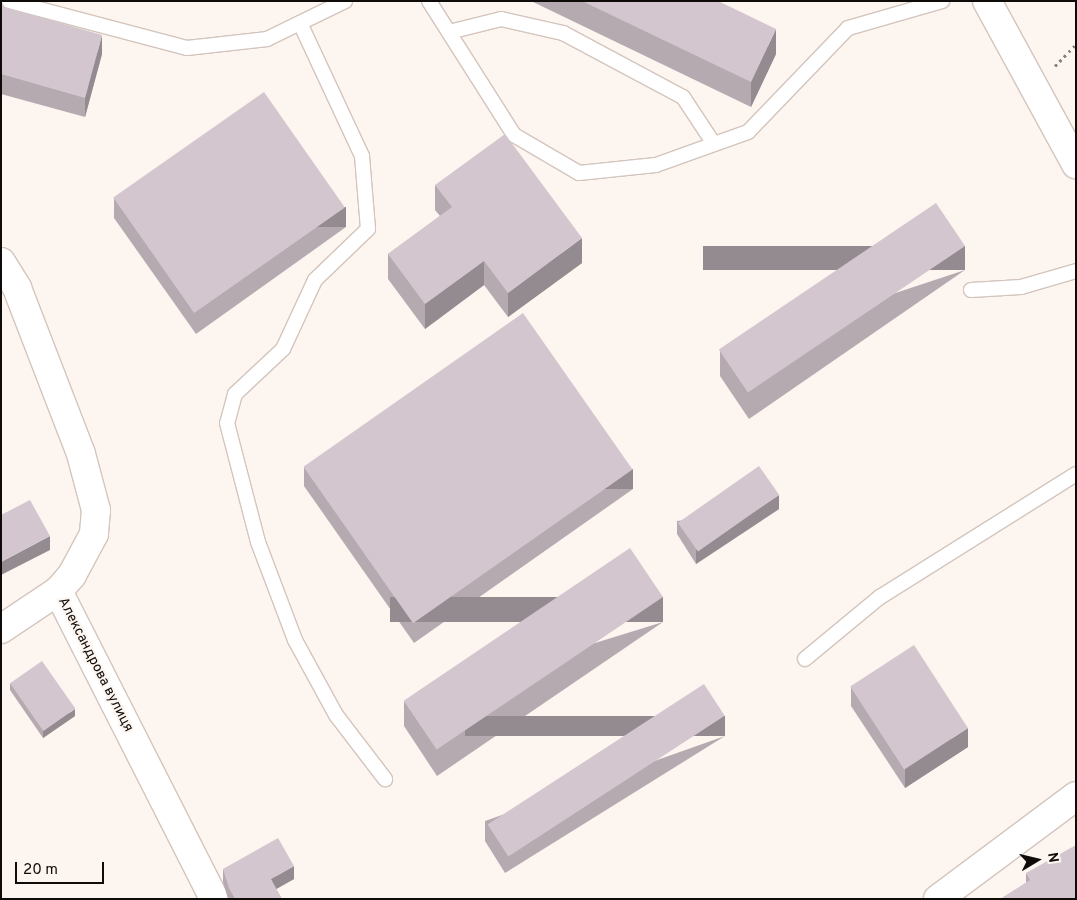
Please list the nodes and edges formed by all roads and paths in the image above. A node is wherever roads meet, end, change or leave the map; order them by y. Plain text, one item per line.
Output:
1 (9, 1) edge
2 (345, 1) edge
3 (428, 1) edge
4 (942, 1) edge
5 (987, 1) edge
6 (300, 23) junction
7 (449, 32) junction
8 (714, 144) junction
9 (1076, 164) edge
10 (1, 262) edge
11 (1076, 271) edge
12 (971, 290) dead end
13 (1076, 474) edge
14 (58, 591) junction
15 (1, 629) edge
16 (805, 659) dead end
17 (385, 779) dead end
18 (1076, 796) edge
19 (214, 899) edge
20 (938, 899) edge

1 - 6 lane
2 - 6 lane
3 - 7 lane
4 - 8 lane
5 - 9 street
6 - 17 lane
7 - 8 lane
7 - 8 lane
10 - 14 street, Александрова вулиця
11 - 12 lane
13 - 16 lane
14 - 15 street
14 - 19 street, Александрова вулиця
18 - 20 street

